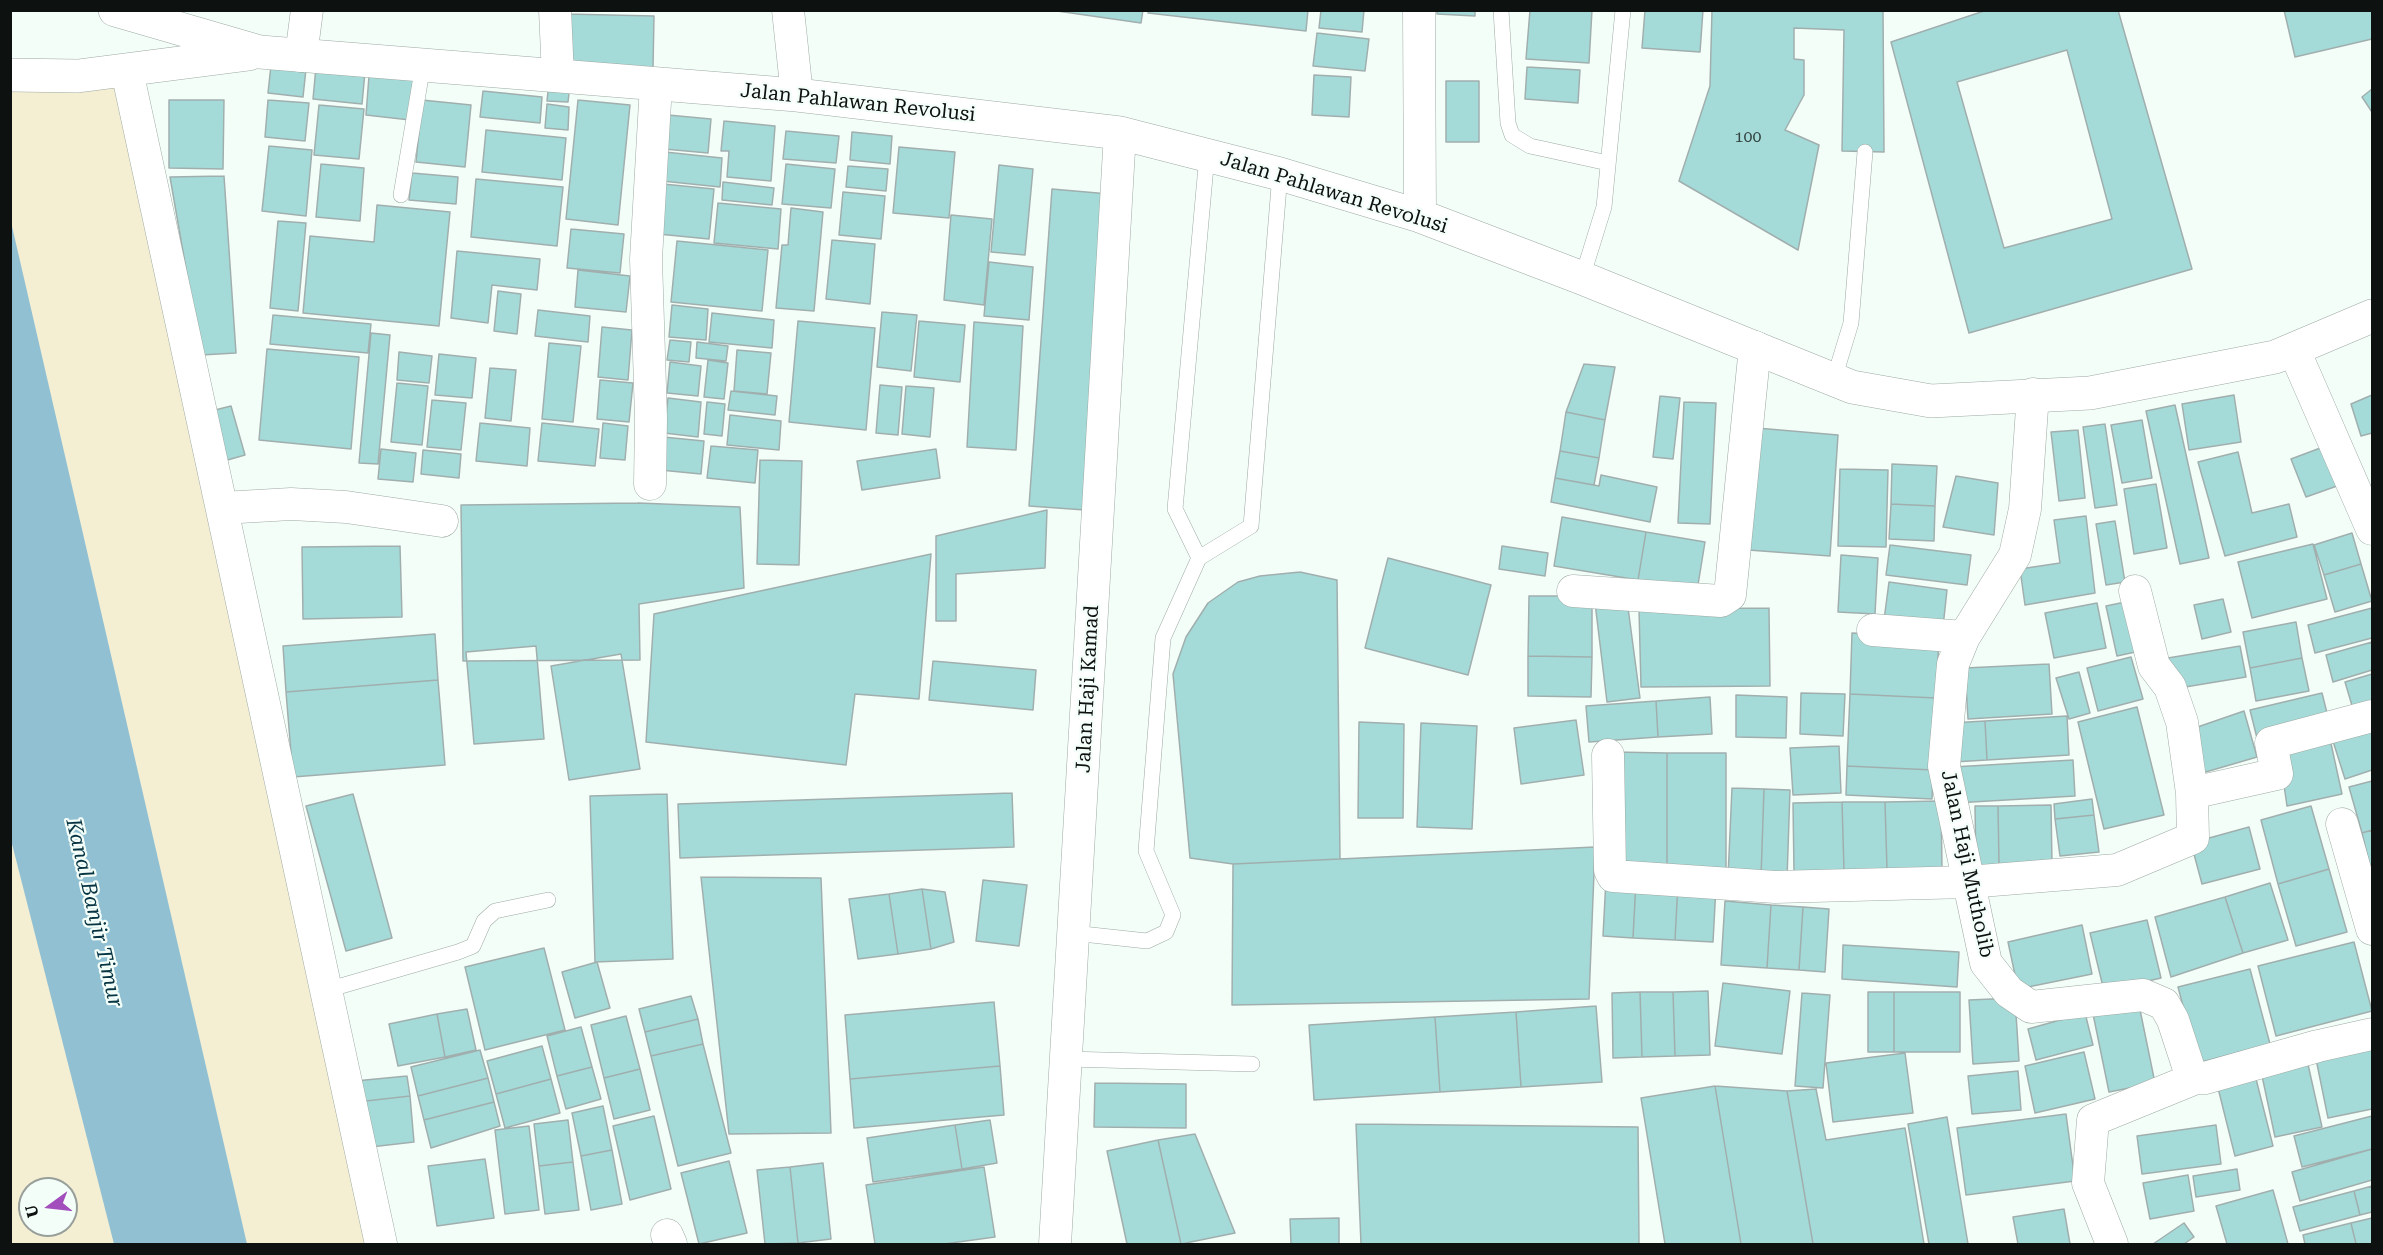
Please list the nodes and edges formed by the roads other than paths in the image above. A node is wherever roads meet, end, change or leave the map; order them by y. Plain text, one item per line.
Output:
1 (307, 10) edge
2 (555, 10) edge
3 (788, 10) edge
4 (1419, 10) edge
5 (1501, 10) edge
6 (1623, 10) edge
7 (124, 12) edge
8 (260, 52) junction
9 (302, 56) junction
10 (423, 65) junction
11 (127, 71) junction
12 (10, 75) edge
13 (558, 76) junction
14 (656, 84) junction
15 (797, 95) junction
16 (1120, 133) junction
17 (1865, 152) dead end
18 (1207, 155) junction
19 (1608, 163) junction
20 (1280, 174) junction
21 (401, 195) dead end
22 (1420, 216) junction
23 (1582, 278) junction
24 (2373, 316) edge
25 (1755, 347) junction
26 (2294, 351) junction
27 (1834, 379) junction
28 (2033, 394) junction
29 (650, 484) dead end
30 (222, 508) junction
31 (442, 521) dead end
32 (2373, 529) edge
33 (1199, 558) junction
34 (1573, 591) dead end
35 (2135, 591) dead end
36 (1873, 630) dead end
37 (1964, 637) junction
38 (2373, 717) edge
39 (1608, 755) dead end
40 (2192, 793) junction
41 (2342, 824) dead end
42 (1968, 882) junction
43 (548, 900) dead end
44 (2373, 929) edge
45 (1073, 933) junction
46 (327, 990) junction
47 (2373, 1034) edge
48 (1065, 1059) junction
49 (1252, 1064) dead end
50 (2196, 1078) junction
51 (381, 1245) edge
52 (1054, 1245) edge
53 (2112, 1245) edge

1 - 9 street
2 - 13 street
3 - 15 street
4 - 22 street
5 - 19 lane
6 - 19 lane
7 - 8 main road, Jalan Pahlawan Revolusi
8 - 9 main road, Jalan Pahlawan Revolusi
8 - 11 main road, Jalan Pahlawan Revolusi
9 - 10 main road, Jalan Pahlawan Revolusi
10 - 13 main road, Jalan Pahlawan Revolusi
10 - 21 lane
11 - 12 main road, Jalan Pahlawan Revolusi
11 - 30 street
13 - 14 main road, Jalan Pahlawan Revolusi
14 - 15 main road, Jalan Pahlawan Revolusi
14 - 29 street
15 - 16 main road, Jalan Pahlawan Revolusi
16 - 18 main road, Jalan Pahlawan Revolusi
16 - 45 street, Jalan Haji Kamad
17 - 27 lane
18 - 20 main road, Jalan Pahlawan Revolusi
18 - 33 lane
19 - 23 lane
20 - 22 main road, Jalan Pahlawan Revolusi
20 - 33 lane
22 - 23 main road, Jalan Pahlawan Revolusi
23 - 25 main road, Jalan Pahlawan Revolusi
24 - 26 main road, Jalan Pahlawan Revolusi
25 - 27 main road, Jalan Pahlawan Revolusi
25 - 34 street
26 - 28 main road, Jalan Pahlawan Revolusi
26 - 32 street
27 - 28 main road, Jalan Pahlawan Revolusi
28 - 37 street, Jalan Haji Mutholib
30 - 31 street
30 - 46 street
33 - 45 lane
35 - 40 street
36 - 37 street
37 - 42 street, Jalan Haji Mutholib
38 - 40 street
39 - 42 street
40 - 42 street
41 - 44 street
42 - 50 street, Jalan Haji Mutholib
43 - 46 lane
45 - 48 street, Jalan Haji Kamad
46 - 51 street
47 - 50 street
48 - 49 lane
48 - 52 street, Jalan Haji Kamad
50 - 53 street

